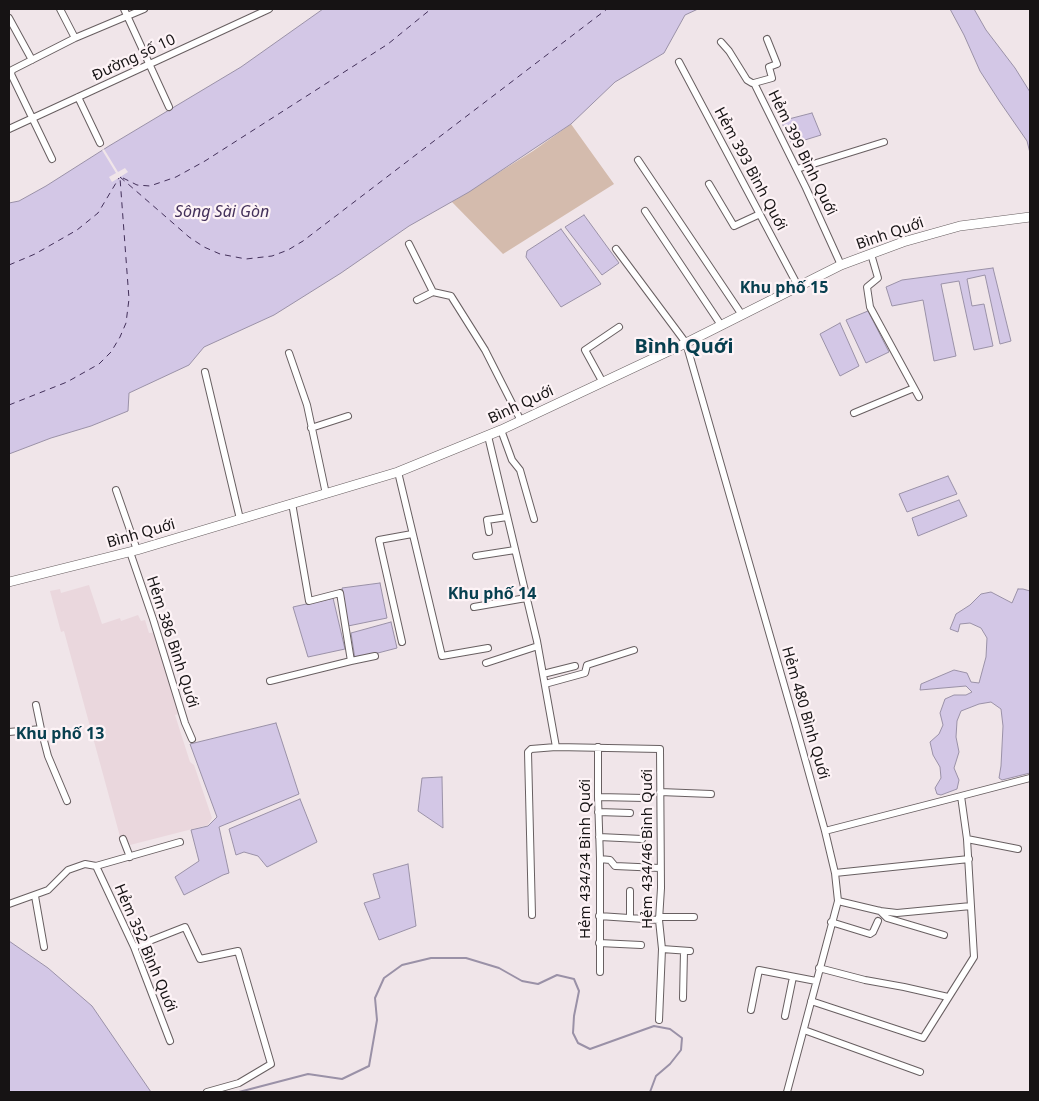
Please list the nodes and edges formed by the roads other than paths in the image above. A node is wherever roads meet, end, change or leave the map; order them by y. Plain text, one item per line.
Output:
1 (60, 9) edge
2 (124, 9) edge
3 (144, 9) edge
4 (269, 9) edge
5 (128, 16) junction
6 (9, 18) edge
7 (75, 38) junction
8 (767, 39) dead end
9 (721, 42) dead end
10 (32, 60) junction
11 (679, 62) dead end
12 (149, 65) junction
13 (754, 83) junction
14 (78, 97) junction
15 (169, 107) dead end
16 (32, 118) junction
17 (9, 129) edge
18 (884, 142) dead end
19 (100, 143) dead end
20 (52, 159) dead end
21 (638, 160) dead end
22 (797, 169) junction
23 (709, 184) dead end
24 (645, 211) dead end
25 (760, 214) junction
26 (1030, 217) edge
27 (409, 244) dead end
28 (616, 249) dead end
29 (871, 254) junction
30 (841, 265) junction
31 (799, 288) junction
32 (433, 292) junction
33 (417, 300) dead end
34 (742, 315) junction
35 (720, 325) junction
36 (619, 328) dead end
37 (686, 343) junction
38 (289, 353) dead end
39 (205, 372) dead end
40 (602, 382) junction
41 (914, 388) junction
42 (919, 397) dead end
43 (854, 413) dead end
44 (348, 416) dead end
45 (521, 421) junction
46 (311, 428) junction
47 (501, 430) junction
48 (488, 436) junction
49 (398, 472) junction
50 (116, 490) dead end
51 (326, 494) junction
52 (292, 503) junction
53 (507, 517) junction
54 (534, 518) dead end
55 (240, 519) junction
56 (489, 532) dead end
57 (412, 534) junction
58 (515, 550) junction
59 (133, 551) junction
60 (476, 556) dead end
61 (9, 582) edge
62 (526, 598) junction
63 (474, 607) dead end
64 (402, 642) dead end
65 (538, 646) junction
66 (488, 648) dead end
67 (634, 650) dead end
68 (375, 656) dead end
69 (351, 661) junction
70 (486, 663) dead end
71 (575, 666) dead end
72 (543, 674) junction
73 (270, 681) dead end
74 (545, 684) junction
75 (36, 705) dead end
76 (41, 730) junction
77 (9, 732) edge
78 (192, 739) dead end
79 (556, 747) junction
80 (598, 747) junction
81 (1030, 778) edge
82 (660, 792) junction
83 (711, 794) dead end
84 (961, 796) junction
85 (598, 797) junction
86 (645, 798) dead end
87 (67, 801) dead end
88 (598, 812) junction
89 (630, 813) dead end
90 (825, 831) junction
91 (599, 837) junction
92 (642, 839) dead end
93 (967, 839) junction
94 (123, 840) dead end
95 (180, 842) dead end
96 (1018, 850) dead end
97 (130, 857) junction
98 (600, 859) junction
99 (969, 859) junction
100 (96, 866) junction
101 (660, 868) junction
102 (835, 873) junction
103 (630, 891) dead end
104 (35, 896) junction
105 (838, 901) junction
106 (9, 904) edge
107 (971, 906) junction
108 (880, 911) junction
109 (532, 915) dead end
110 (599, 916) junction
111 (694, 917) dead end
112 (630, 918) junction
113 (659, 918) junction
114 (878, 921) dead end
115 (831, 922) junction
116 (944, 935) dead end
117 (599, 943) junction
118 (641, 945) dead end
119 (44, 947) dead end
120 (134, 947) junction
121 (662, 949) junction
122 (819, 968) junction
123 (600, 972) dead end
124 (793, 977) junction
125 (816, 981) junction
126 (948, 997) junction
127 (682, 998) dead end
128 (811, 1001) junction
129 (751, 1010) dead end
130 (785, 1016) dead end
131 (659, 1020) dead end
132 (804, 1030) junction
133 (170, 1041) dead end
134 (920, 1072) dead end
135 (207, 1092) edge
136 (787, 1092) edge

1 - 7 street
2 - 5 street
3 - 5 street
4 - 12 street, Đường số 10
5 - 7 street
5 - 12 street
6 - 10 street
7 - 10 street
8 - 13 street, Hẻm 399 Bình Quới
9 - 13 street
10 - 16 street
11 - 25 street, Hẻm 393 Bình Quới
12 - 14 street, Đường số 10
12 - 15 street
13 - 22 street, Hẻm 399 Bình Quới
14 - 16 street, Đường số 10
14 - 19 street
16 - 17 street, Đường số 10
16 - 20 street
18 - 22 street
21 - 34 street
22 - 30 street, Hẻm 399 Bình Quới
23 - 25 street
24 - 35 street
25 - 31 street, Hẻm 393 Bình Quới
26 - 29 main road, Bình Quới
27 - 32 street
28 - 37 street
29 - 30 main road, Bình Quới
29 - 41 street
30 - 31 main road, Bình Quới
31 - 34 main road, Bình Quới
32 - 33 street
32 - 45 street
34 - 35 main road, Bình Quới
35 - 37 main road, Bình Quới
36 - 40 street
37 - 40 main road, Bình Quới
37 - 90 street, Hẻm 480 Bình Quới
38 - 46 street
39 - 55 street
40 - 45 main road, Bình Quới
41 - 42 street
41 - 43 street
44 - 46 street
45 - 47 main road, Bình Quới
46 - 51 street
47 - 48 main road, Bình Quới
47 - 54 street
48 - 49 main road, Bình Quới
48 - 53 street
49 - 51 main road, Bình Quới
49 - 57 street
50 - 59 street, Hẻm 386 Bình Quới
51 - 52 main road, Bình Quới
52 - 55 main road, Bình Quới
52 - 69 street
53 - 56 street
53 - 58 street
55 - 59 main road, Bình Quới
57 - 64 street
57 - 66 street
58 - 60 street
58 - 62 street
59 - 61 main road, Bình Quới
59 - 78 street, Hẻm 386 Bình Quới
62 - 63 street
62 - 65 street
65 - 70 street
65 - 72 street
67 - 74 street
68 - 69 street
69 - 73 street
71 - 72 street
72 - 74 street
74 - 79 street
75 - 76 street
76 - 77 street
76 - 87 street
79 - 80 street
79 - 109 street
80 - 82 street, Hẻm 434/46 Bình Quới
80 - 85 street, Hẻm 434/34 Bình Quới
81 - 84 street
82 - 83 street
82 - 101 street, Hẻm 434/46 Bình Quới
84 - 90 street
84 - 93 street
85 - 86 street
85 - 88 street, Hẻm 434/34 Bình Quới
88 - 89 street
88 - 91 street, Hẻm 434/34 Bình Quới
90 - 102 street, Hẻm 480 Bình Quới
91 - 92 street
91 - 98 street, Hẻm 434/34 Bình Quới
93 - 96 street
93 - 99 street
94 - 97 street
95 - 97 street
97 - 100 street
98 - 101 street
98 - 110 street, Hẻm 434/34 Bình Quới
99 - 102 street
99 - 107 street
100 - 104 street
100 - 120 street, Hẻm 352 Bình Quới
101 - 113 street, Hẻm 434/46 Bình Quới
102 - 105 street, Hẻm 480 Bình Quới
103 - 112 street
104 - 106 street
104 - 119 street
105 - 108 street
105 - 115 street, Hẻm 480 Bình Quới
107 - 108 street
107 - 126 street
108 - 116 street
110 - 112 street
110 - 117 street, Hẻm 434/34 Bình Quới
111 - 113 street
112 - 113 street
113 - 121 street, Hẻm 434/46 Bình Quới
114 - 115 street
115 - 122 street, Hẻm 480 Bình Quới
117 - 118 street
117 - 123 street, Hẻm 434/34 Bình Quới
120 - 133 street, Hẻm 352 Bình Quới
120 - 135 street
121 - 127 street, Hẻm 434/46 Bình Quới
121 - 131 street, Hẻm 434/46 Bình Quới
122 - 125 street, Hẻm 480 Bình Quới
122 - 126 street
124 - 125 street
124 - 129 street
124 - 130 street
125 - 128 street, Hẻm 480 Bình Quới
126 - 128 street
128 - 132 street, Hẻm 480 Bình Quới
132 - 134 street
132 - 136 street, Hẻm 480 Bình Quới

